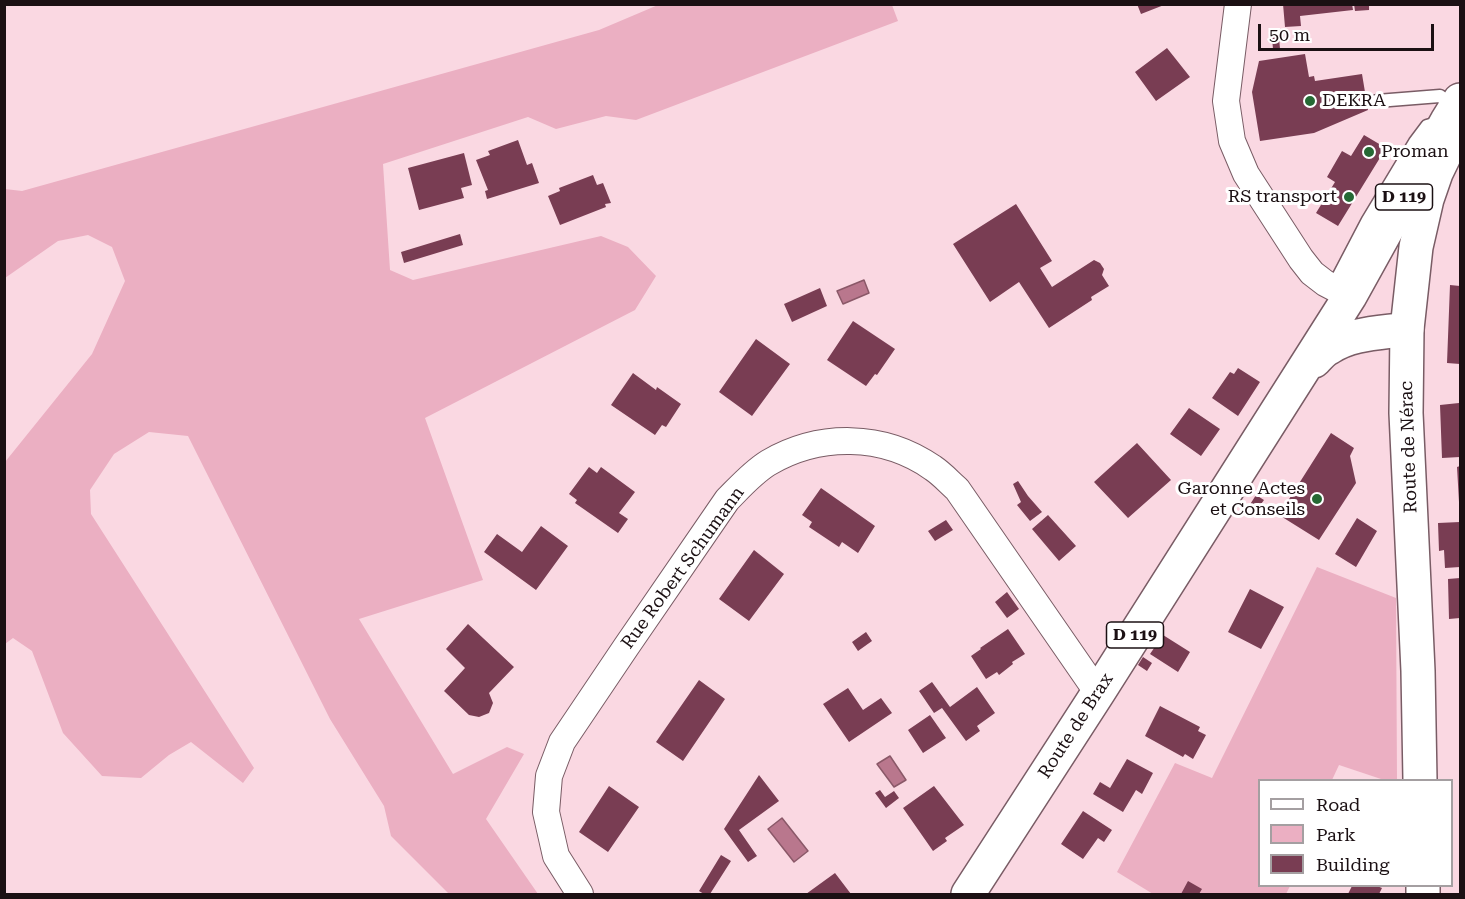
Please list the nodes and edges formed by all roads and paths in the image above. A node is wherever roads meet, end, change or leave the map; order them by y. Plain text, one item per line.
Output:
1 (1238, 4) edge
2 (1377, 101) dead end
3 (1456, 113) edge
4 (1342, 291) junction
5 (1407, 329) junction
6 (1300, 374) junction
7 (1098, 693) junction
8 (1420, 779) edge
9 (580, 894) edge
10 (968, 894) edge

1 - 4 street
2 - 3 lane
3 - 4 main road, D 119
3 - 5 main road, Route de Nérac
4 - 5 main road
4 - 6 main road, Route de Brax / D 119
5 - 6 main road, Route de Brax / D 119
5 - 8 main road, Route de Nérac
6 - 7 main road, Route de Brax / D 119
7 - 9 street, Rue Robert Schumann
7 - 10 main road, Route de Brax / D 119

